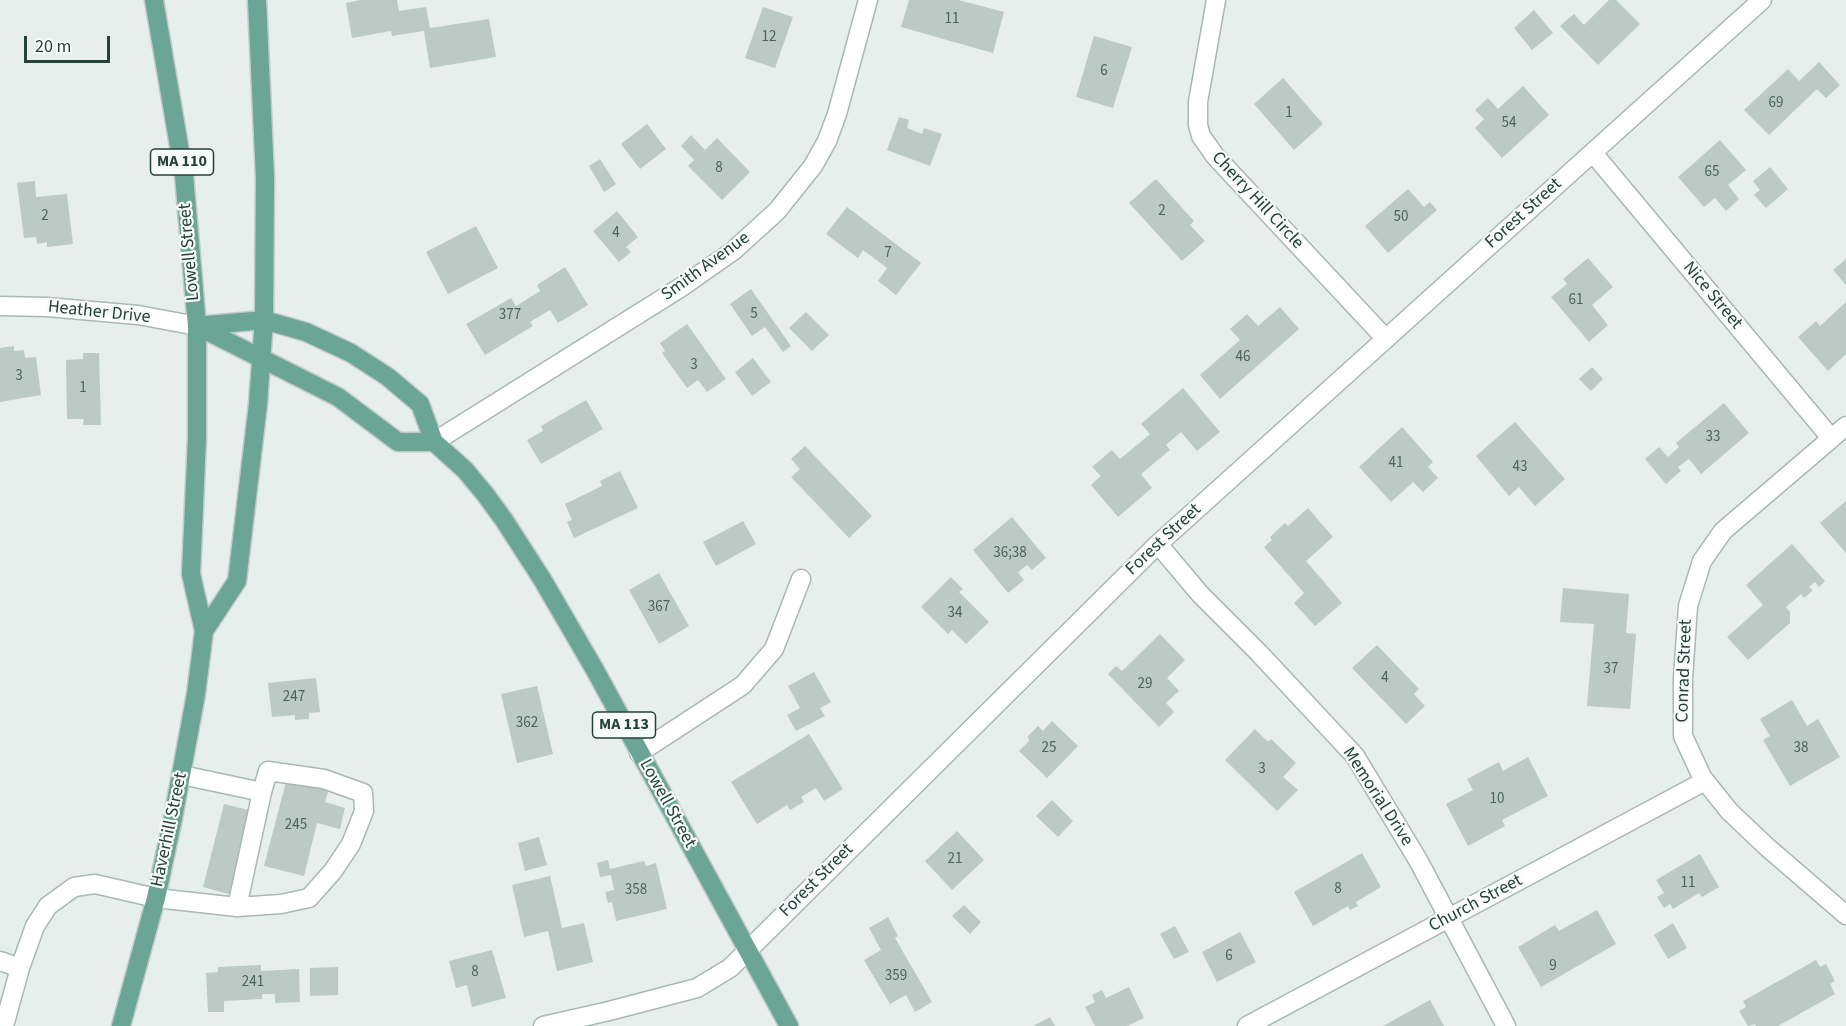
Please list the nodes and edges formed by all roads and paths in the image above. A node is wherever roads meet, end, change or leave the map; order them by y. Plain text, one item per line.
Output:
1 (154, 0) edge
2 (257, 0) edge
3 (868, 0) edge
4 (1216, 0) edge
5 (1762, 0) edge
6 (1593, 153) junction
7 (0, 306) edge
8 (264, 320) junction
9 (197, 326) junction
10 (1386, 339) junction
11 (262, 359) junction
12 (1846, 426) edge
13 (1831, 438) junction
14 (434, 442) junction
15 (1158, 544) junction
16 (801, 579) dead end
17 (204, 631) junction
18 (639, 753) junction
19 (182, 775) junction
20 (1705, 781) junction
21 (262, 792) junction
22 (156, 898) junction
23 (237, 907) junction
24 (1846, 915) edge
25 (1449, 918) junction
26 (747, 949) junction
27 (0, 961) edge
28 (20, 968) junction
29 (566, 1024) edge
30 (4, 1026) edge
31 (121, 1026) edge
32 (543, 1026) edge
33 (789, 1026) edge
34 (1247, 1026) edge
35 (1506, 1026) edge

1 - 9 main road, Lowell Street / MA 110
2 - 8 main road, MA 110
3 - 14 street, Smith Avenue
4 - 10 street, Cherry Hill Circle
5 - 6 street, Forest Street
6 - 10 street, Forest Street
6 - 13 street, Nice Street
7 - 9 street, Heather Drive
8 - 9 main road, Lowell Street / MA 113
8 - 11 main road, MA 110
8 - 14 main road, Lowell Street / MA 113
9 - 11 main road, Lowell Street
9 - 17 main road, Haverhill Street / MA 110
10 - 15 street, Forest Street
11 - 14 main road, Lowell Street
11 - 17 main road, Haverhill Street / MA 110
12 - 13 street, Conrad Street
13 - 20 street, Conrad Street
14 - 18 main road, Lowell Street / MA 113
15 - 25 street, Memorial Drive
15 - 26 street, Forest Street
16 - 18 street
17 - 19 main road, Haverhill Street / MA 110
18 - 26 main road, Lowell Street / MA 113
19 - 21 street
19 - 22 main road, Haverhill Street / MA 110
20 - 24 street, Conrad Street
20 - 25 street, Church Street
21 - 23 street
21 - 23 street
22 - 23 street
22 - 28 street
22 - 31 main road, Haverhill Street / MA 110
25 - 34 street, Church Street
25 - 35 street, Memorial Drive
26 - 29 street, Forest Street
26 - 33 main road, Lowell Street / MA 113
27 - 28 street
28 - 30 street
29 - 32 street, Forest Street

